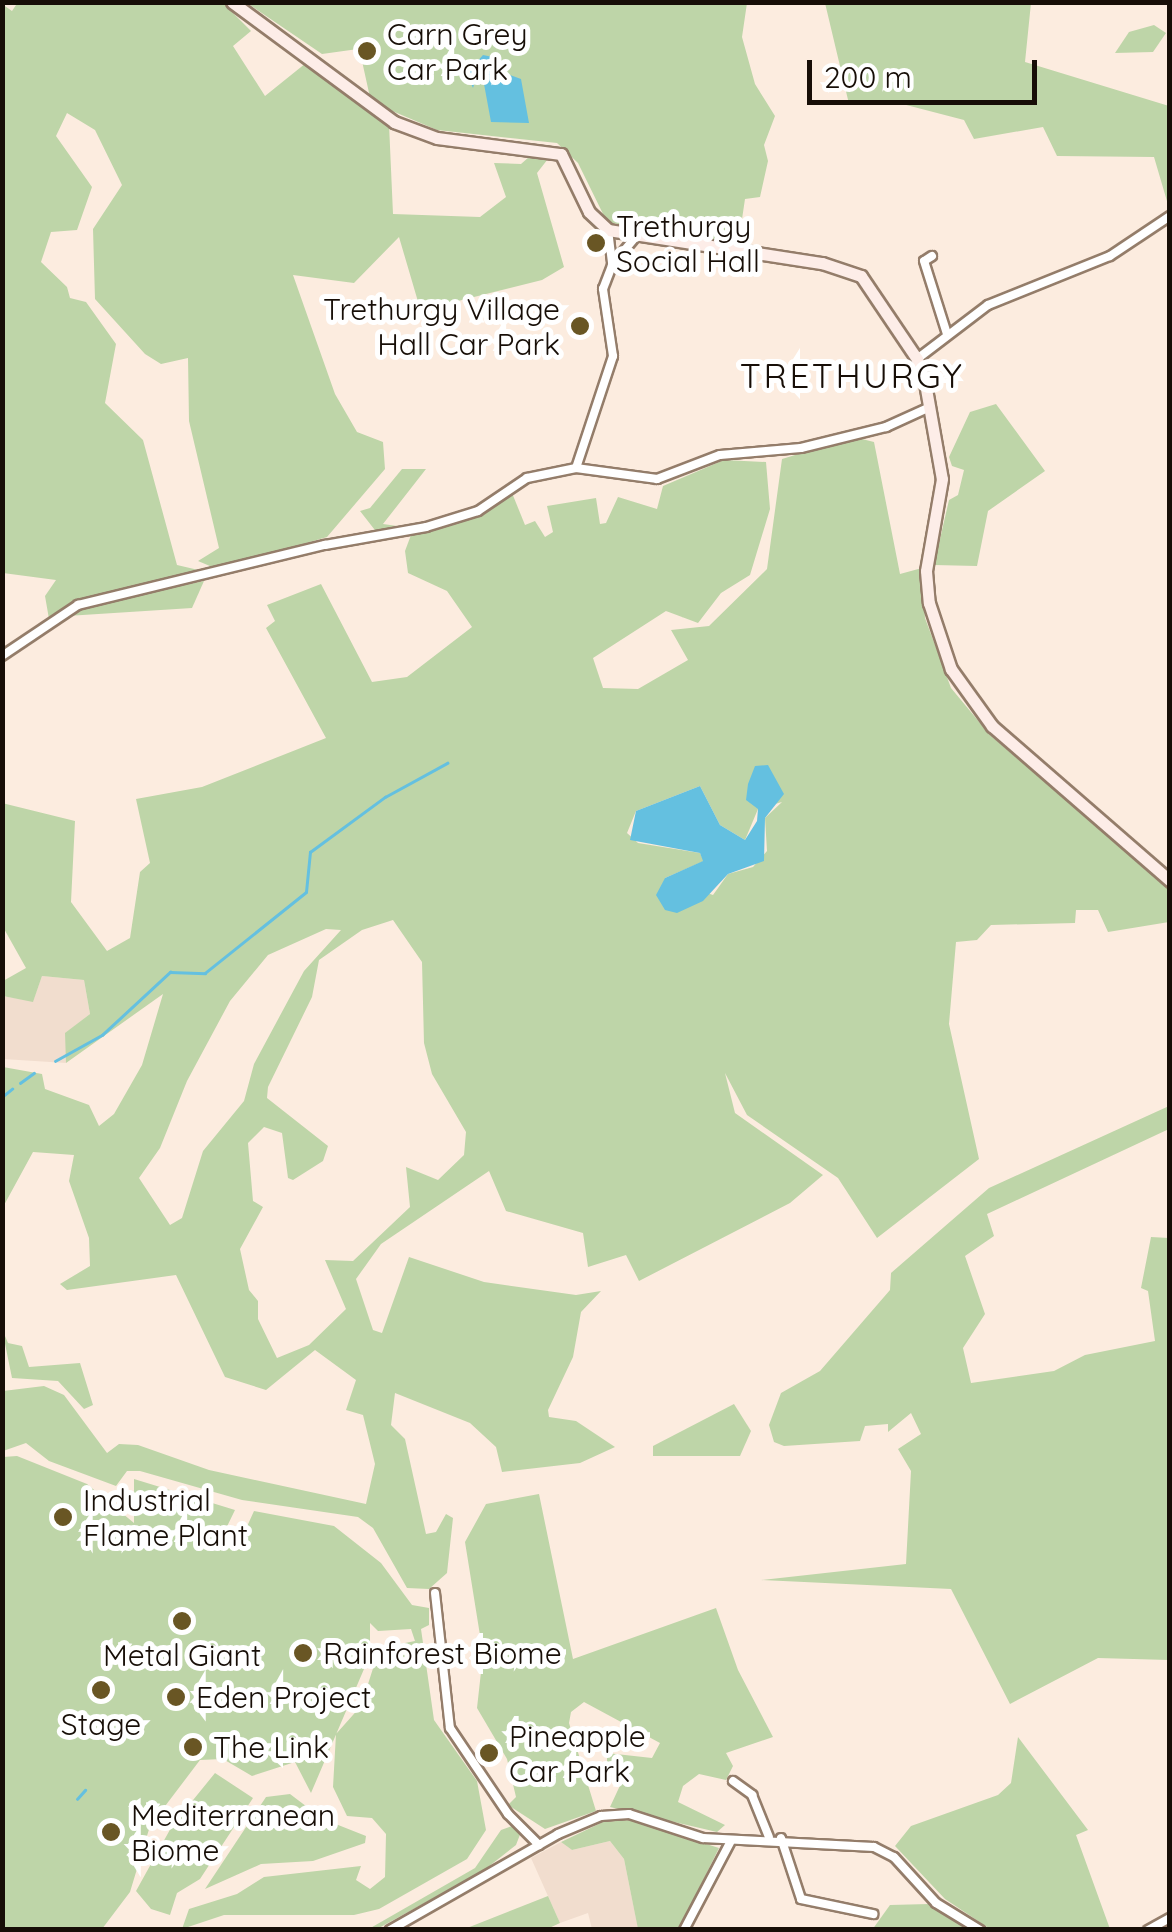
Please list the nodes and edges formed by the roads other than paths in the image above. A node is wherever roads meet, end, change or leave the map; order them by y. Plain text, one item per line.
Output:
1 (232, 2) edge
2 (1170, 216) edge
3 (608, 230) junction
4 (634, 239) junction
5 (932, 256) dead end
6 (612, 266) junction
7 (947, 334) junction
8 (917, 359) junction
9 (930, 407) junction
10 (576, 468) junction
11 (2, 656) edge
12 (1170, 881) edge
13 (435, 1593) dead end
14 (734, 1781) dead end
15 (769, 1837) junction
16 (781, 1838) junction
17 (731, 1841) junction
18 (538, 1845) junction
19 (873, 1914) dead end
20 (1170, 1918) edge
21 (390, 1930) edge
22 (684, 1930) edge
23 (980, 1930) edge
24 (1148, 1930) edge

1 - 3 street
2 - 7 street
3 - 4 street
3 - 6 street
4 - 6 street
4 - 8 street
5 - 7 street
6 - 10 street
7 - 8 street
8 - 9 street
9 - 10 street
9 - 12 street
10 - 11 street
13 - 18 street
14 - 15 street
15 - 16 street
15 - 17 street
16 - 19 street
16 - 23 street
17 - 18 street
17 - 22 street
18 - 21 street
20 - 24 street

